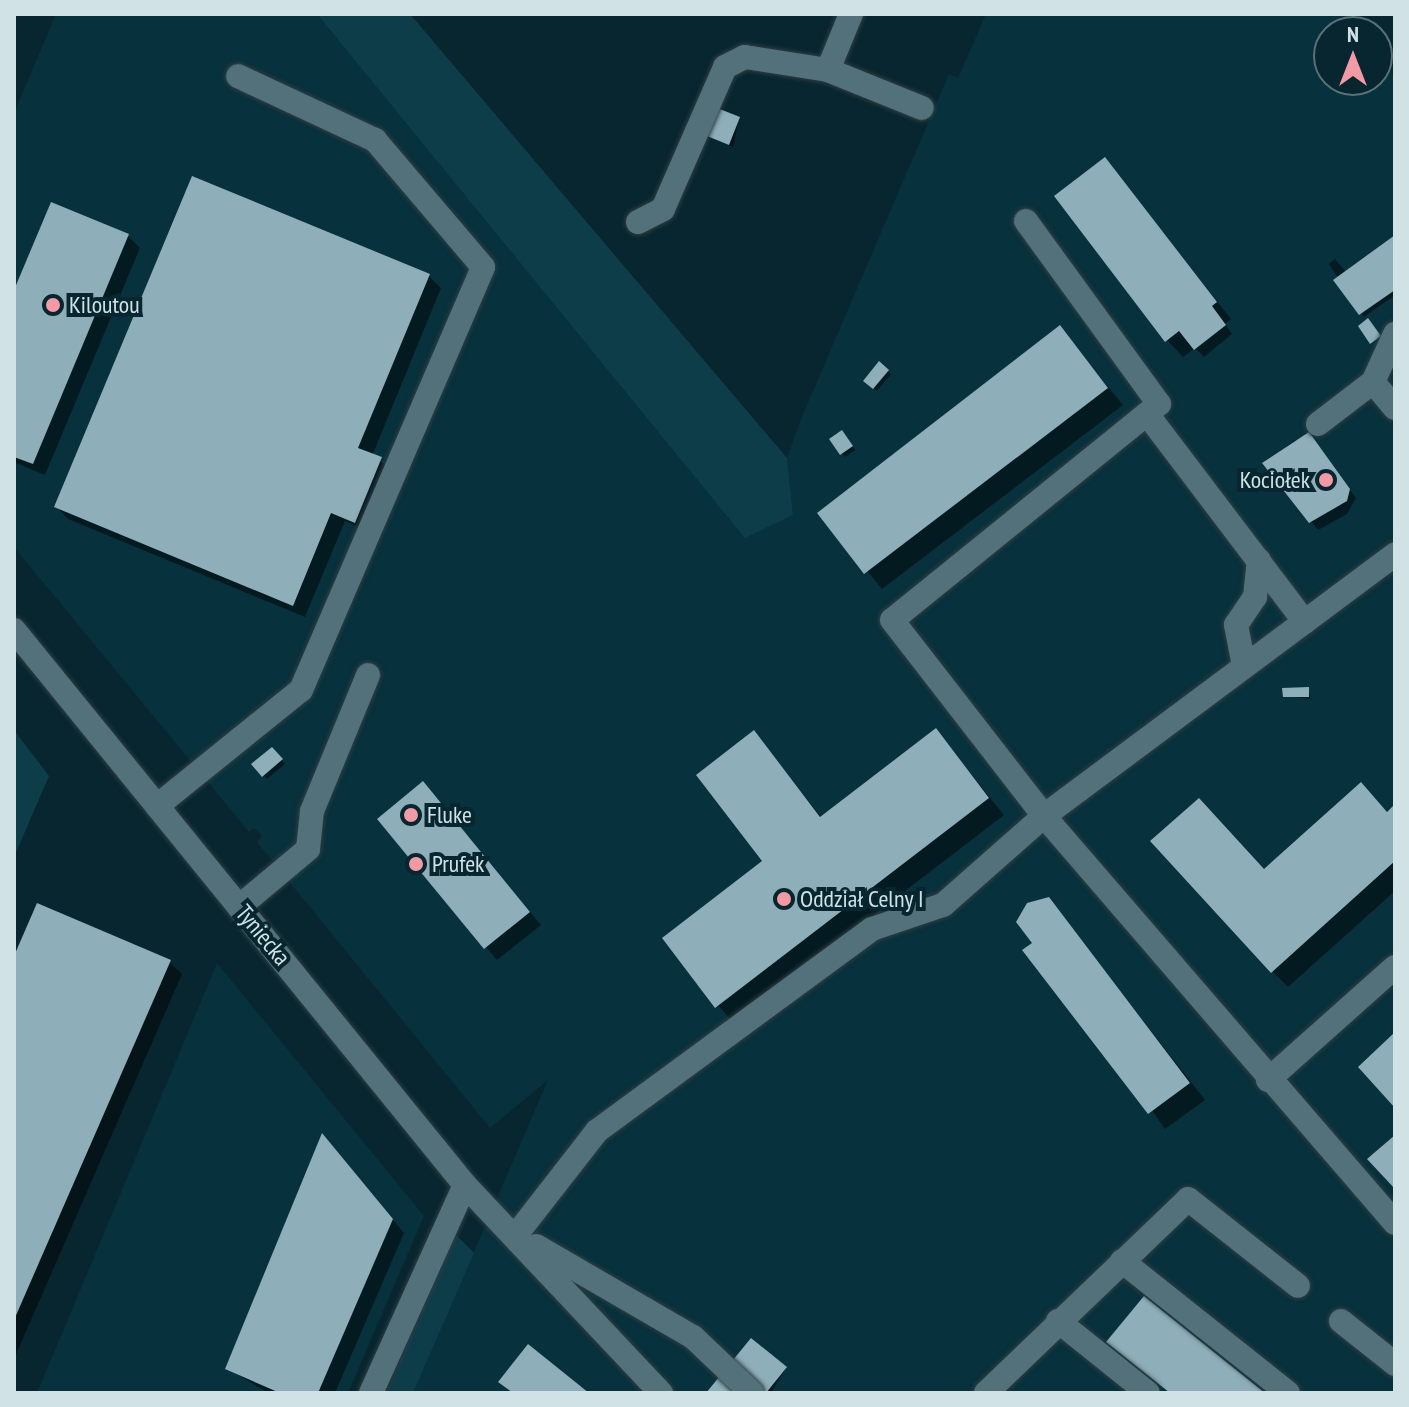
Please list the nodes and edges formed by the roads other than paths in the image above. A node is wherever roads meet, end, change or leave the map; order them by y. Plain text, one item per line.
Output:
1 (851, 14) edge
2 (828, 70) junction
3 (238, 76) dead end
4 (922, 108) dead end
5 (1026, 221) dead end
6 (638, 222) dead end
7 (1395, 334) edge
8 (1373, 382) junction
9 (1395, 408) edge
10 (1147, 414) junction
11 (1318, 424) dead end
12 (1395, 554) edge
13 (1259, 560) junction
14 (1305, 622) junction
15 (18, 644) edge
16 (1244, 666) junction
17 (368, 675) dead end
18 (157, 806) junction
19 (1044, 816) junction
20 (239, 907) junction
21 (1395, 967) edge
22 (1268, 1080) junction
23 (465, 1185) junction
24 (1395, 1223) edge
25 (516, 1235) junction
26 (1122, 1261) junction
27 (1298, 1286) dead end
28 (1058, 1321) junction
29 (1341, 1321) dead end
30 (1395, 1364) edge
31 (995, 1391) edge
32 (371, 1393) edge
33 (661, 1393) edge
34 (752, 1393) edge
35 (1148, 1393) edge
36 (1288, 1393) edge

1 - 2 street
2 - 4 street
2 - 6 street
3 - 18 street
5 - 10 street
7 - 8 street
8 - 9 street
8 - 11 street
10 - 13 street
10 - 19 street
12 - 14 street
13 - 14 street
13 - 16 street
14 - 16 street
15 - 18 street, Tyniecka
16 - 19 street
17 - 20 street
18 - 20 street, Tyniecka
19 - 22 street
19 - 25 street
20 - 23 street, Tyniecka
21 - 22 street
22 - 24 street
23 - 25 street, Tyniecka
23 - 32 street
25 - 33 street
25 - 34 street
26 - 27 street
26 - 28 street
26 - 36 street
28 - 31 street
28 - 35 street
29 - 30 street

